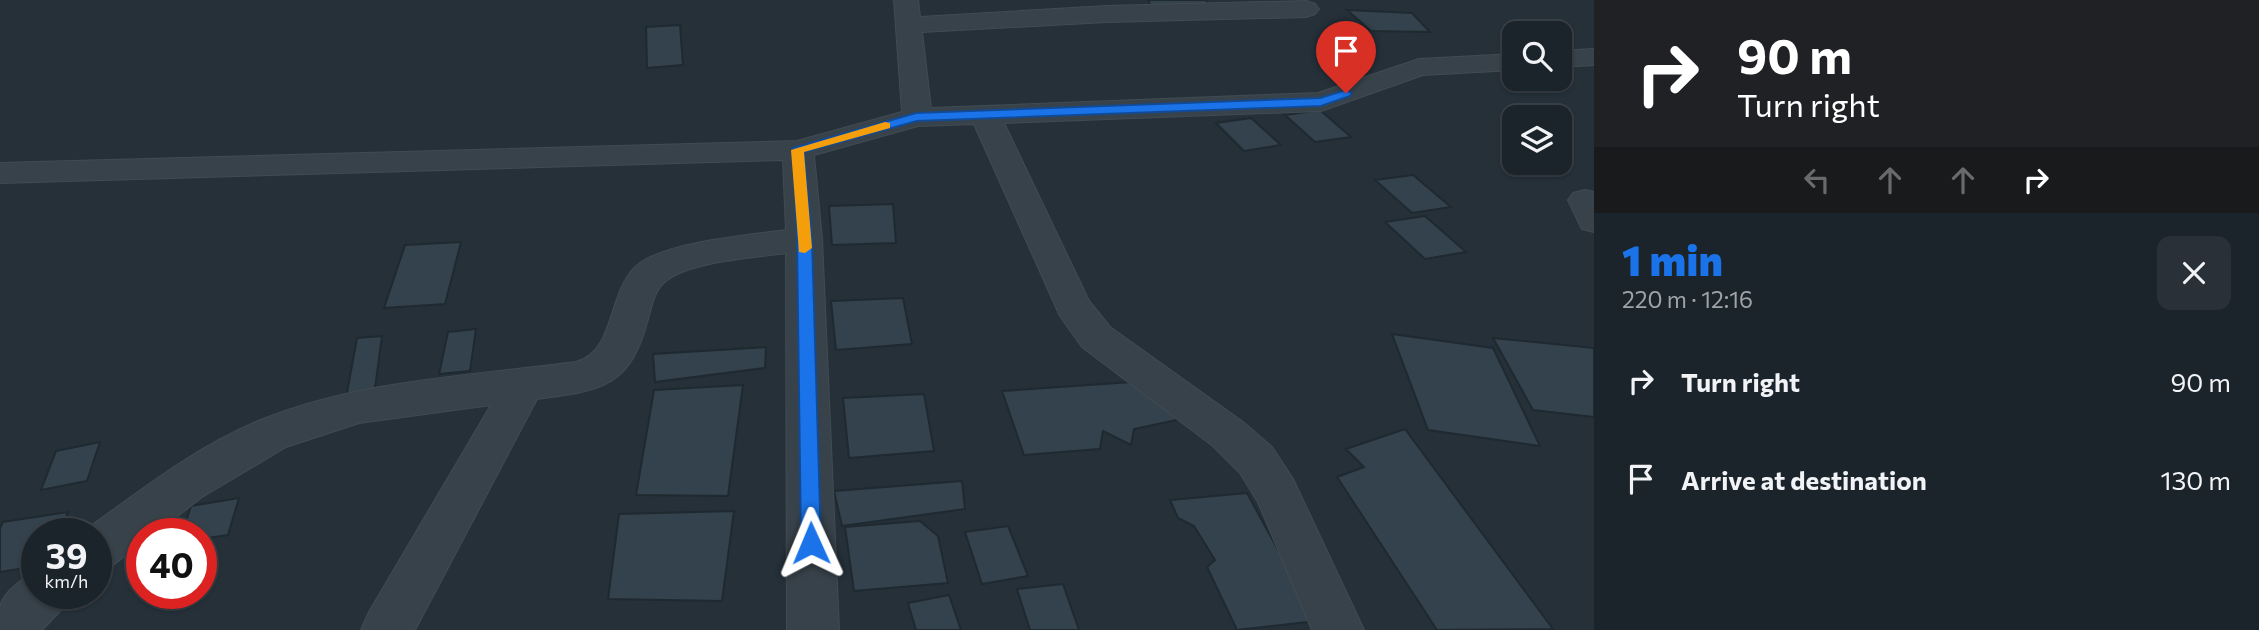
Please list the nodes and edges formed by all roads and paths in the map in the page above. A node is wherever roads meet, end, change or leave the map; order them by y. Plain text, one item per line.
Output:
1 (1306, 9) dead end
2 (907, 12) edge
3 (1594, 57) edge
4 (1572, 58) edge
5 (1502, 63) edge
6 (985, 114) junction
7 (916, 117) junction
8 (798, 150) junction
9 (0, 173) edge
10 (804, 239) junction
11 (524, 385) junction
12 (112, 538) edge
13 (28, 609) edge
14 (803, 628) edge
15 (15, 630) edge
16 (387, 630) edge
17 (1338, 630) edge

1 - 2 street
2 - 7 street
3 - 4 street
5 - 6 street
6 - 7 street
6 - 17 street
7 - 8 street
8 - 9 street
8 - 10 street
10 - 11 street
10 - 14 street
11 - 12 street
11 - 16 street
13 - 15 street

